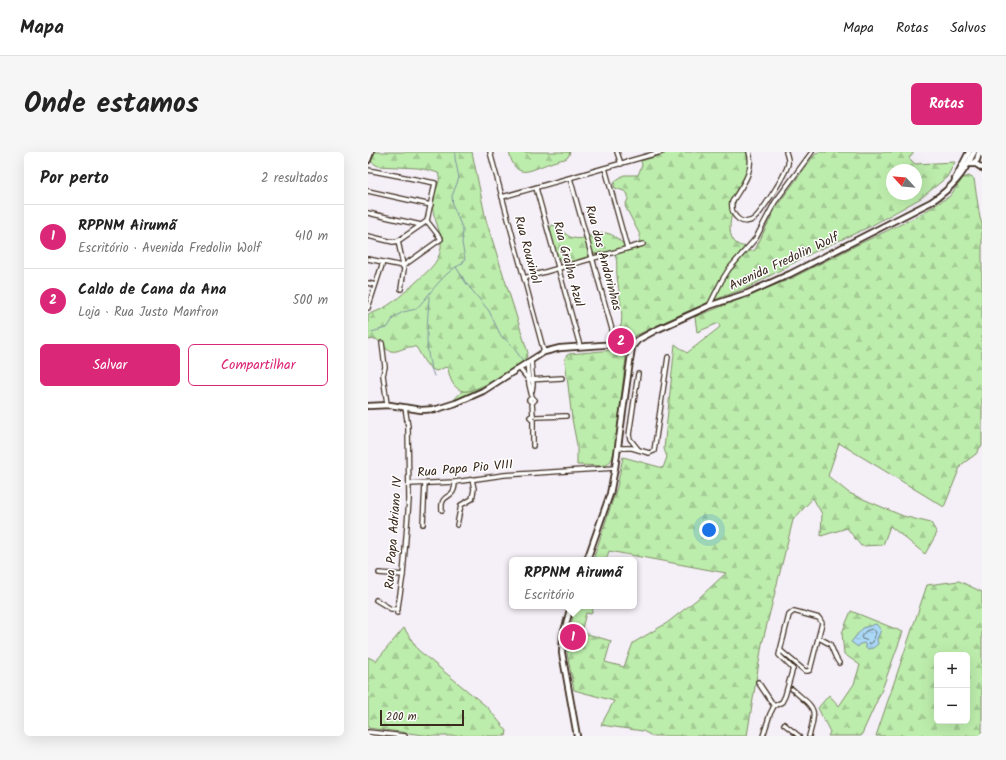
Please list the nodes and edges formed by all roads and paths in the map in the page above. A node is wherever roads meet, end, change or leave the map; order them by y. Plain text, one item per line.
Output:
1 (371, 152) edge
2 (490, 152) edge
3 (618, 152) edge
4 (661, 152) edge
5 (749, 152) edge
6 (786, 152) edge
7 (812, 152) edge
8 (969, 152) edge
9 (974, 152) edge
10 (980, 154) edge
11 (368, 160) edge
12 (969, 163) junction
13 (620, 164) junction
14 (605, 168) junction
15 (982, 168) edge
16 (368, 170) edge
17 (570, 178) junction
18 (780, 182) junction
19 (787, 186) junction
20 (536, 188) junction
21 (368, 191) edge
22 (502, 197) junction
23 (431, 205) junction
24 (368, 213) edge
25 (427, 221) junction
26 (421, 225) junction
27 (368, 236) edge
28 (398, 241) junction
29 (643, 244) dead end
30 (627, 248) junction
31 (593, 258) junction
32 (368, 259) edge
33 (383, 262) junction
34 (403, 266) junction
35 (558, 267) junction
36 (524, 278) junction
37 (368, 283) edge
38 (376, 285) junction
39 (401, 289) dead end
40 (716, 293) junction
41 (720, 302) junction
42 (709, 306) junction
43 (368, 308) edge
44 (382, 343) dead end
45 (618, 344) junction
46 (631, 345) junction
47 (580, 346) junction
48 (544, 352) junction
49 (668, 357) dead end
50 (529, 361) junction
51 (519, 368) junction
52 (638, 374) dead end
53 (562, 378) dead end
54 (530, 380) junction
55 (387, 404) junction
56 (368, 406) edge
57 (405, 406) junction
58 (534, 416) junction
59 (566, 416) dead end
60 (533, 446) dead end
61 (618, 448) junction
62 (638, 449) junction
63 (615, 468) junction
64 (472, 479) junction
65 (455, 482) junction
66 (409, 484) junction
67 (425, 484) junction
68 (442, 510) dead end
69 (423, 524) dead end
70 (457, 525) dead end
71 (588, 557) edge
72 (379, 573) dead end
73 (403, 575) junction
74 (376, 600) dead end
75 (398, 608) junction
76 (570, 609) edge
77 (397, 613) dead end
78 (818, 638) junction
79 (780, 650) junction
80 (794, 663) junction
81 (839, 663) dead end
82 (793, 669) junction
83 (758, 682) dead end
84 (792, 689) dead end
85 (774, 706) junction
86 (784, 724) dead end
87 (368, 732) edge
88 (388, 735) edge
89 (405, 736) edge
90 (578, 736) edge
91 (763, 736) edge
92 (799, 736) edge
93 (809, 736) edge

1 - 11 main road
2 - 22 street, Rua Rouxinol
3 - 13 street
4 - 13 street
5 - 18 street
6 - 18 street
7 - 19 street
8 - 12 main road, Avenida Fredolin Wolf
9 - 12 main road, Avenida Fredolin Wolf
10 - 12 main road
12 - 15 main road
12 - 41 main road, Avenida Fredolin Wolf
13 - 14 street
14 - 17 street
14 - 30 street
16 - 23 street
17 - 20 street
17 - 31 street, Rua das Andorinhas
18 - 19 street
19 - 40 street
20 - 22 street
20 - 35 street, Rua Gralha Azul
21 - 23 street
22 - 36 street, Rua Rouxinol
23 - 25 street
24 - 26 street
25 - 26 street
25 - 34 street
26 - 28 street
27 - 28 street
28 - 34 street
29 - 30 street
30 - 31 street
31 - 35 street
31 - 45 street, Rua das Andorinhas
32 - 33 street
33 - 34 street
33 - 38 street
34 - 39 street
35 - 36 street
35 - 47 street, Rua Gralha Azul
36 - 48 street, Rua Rouxinol
37 - 38 street
38 - 43 street
40 - 41 street
40 - 42 street
41 - 42 main road, Avenida Fredolin Wolf
42 - 46 main road, Avenida Fredolin Wolf
44 - 55 street
45 - 46 main road
45 - 47 main road
46 - 61 main road
47 - 48 main road
48 - 50 main road
49 - 62 street
50 - 51 main road
50 - 54 street
51 - 54 street
51 - 57 main road
52 - 62 street
53 - 54 street
54 - 58 street
55 - 56 main road
55 - 57 main road
57 - 66 street, Rua Papa Adriano IV
58 - 59 street
58 - 60 street
61 - 62 street
61 - 63 main road
63 - 64 street, Rua Papa Pio VIII
63 - 71 main road
64 - 65 street, Rua Papa Pio VIII
64 - 70 street
65 - 67 street, Rua Papa Pio VIII
65 - 68 street
66 - 67 street, Rua Papa Pio VIII
66 - 73 street, Rua Papa Adriano IV
67 - 69 street
72 - 73 street
73 - 75 street, Rua Papa Adriano IV
74 - 75 street
75 - 77 street, Rua Papa Adriano IV
76 - 90 main road
78 - 79 street
78 - 80 street
78 - 81 street
79 - 80 street
79 - 82 street
80 - 82 street
82 - 85 street
83 - 85 street
84 - 93 street
85 - 91 street
86 - 92 street
87 - 88 street
88 - 89 street

